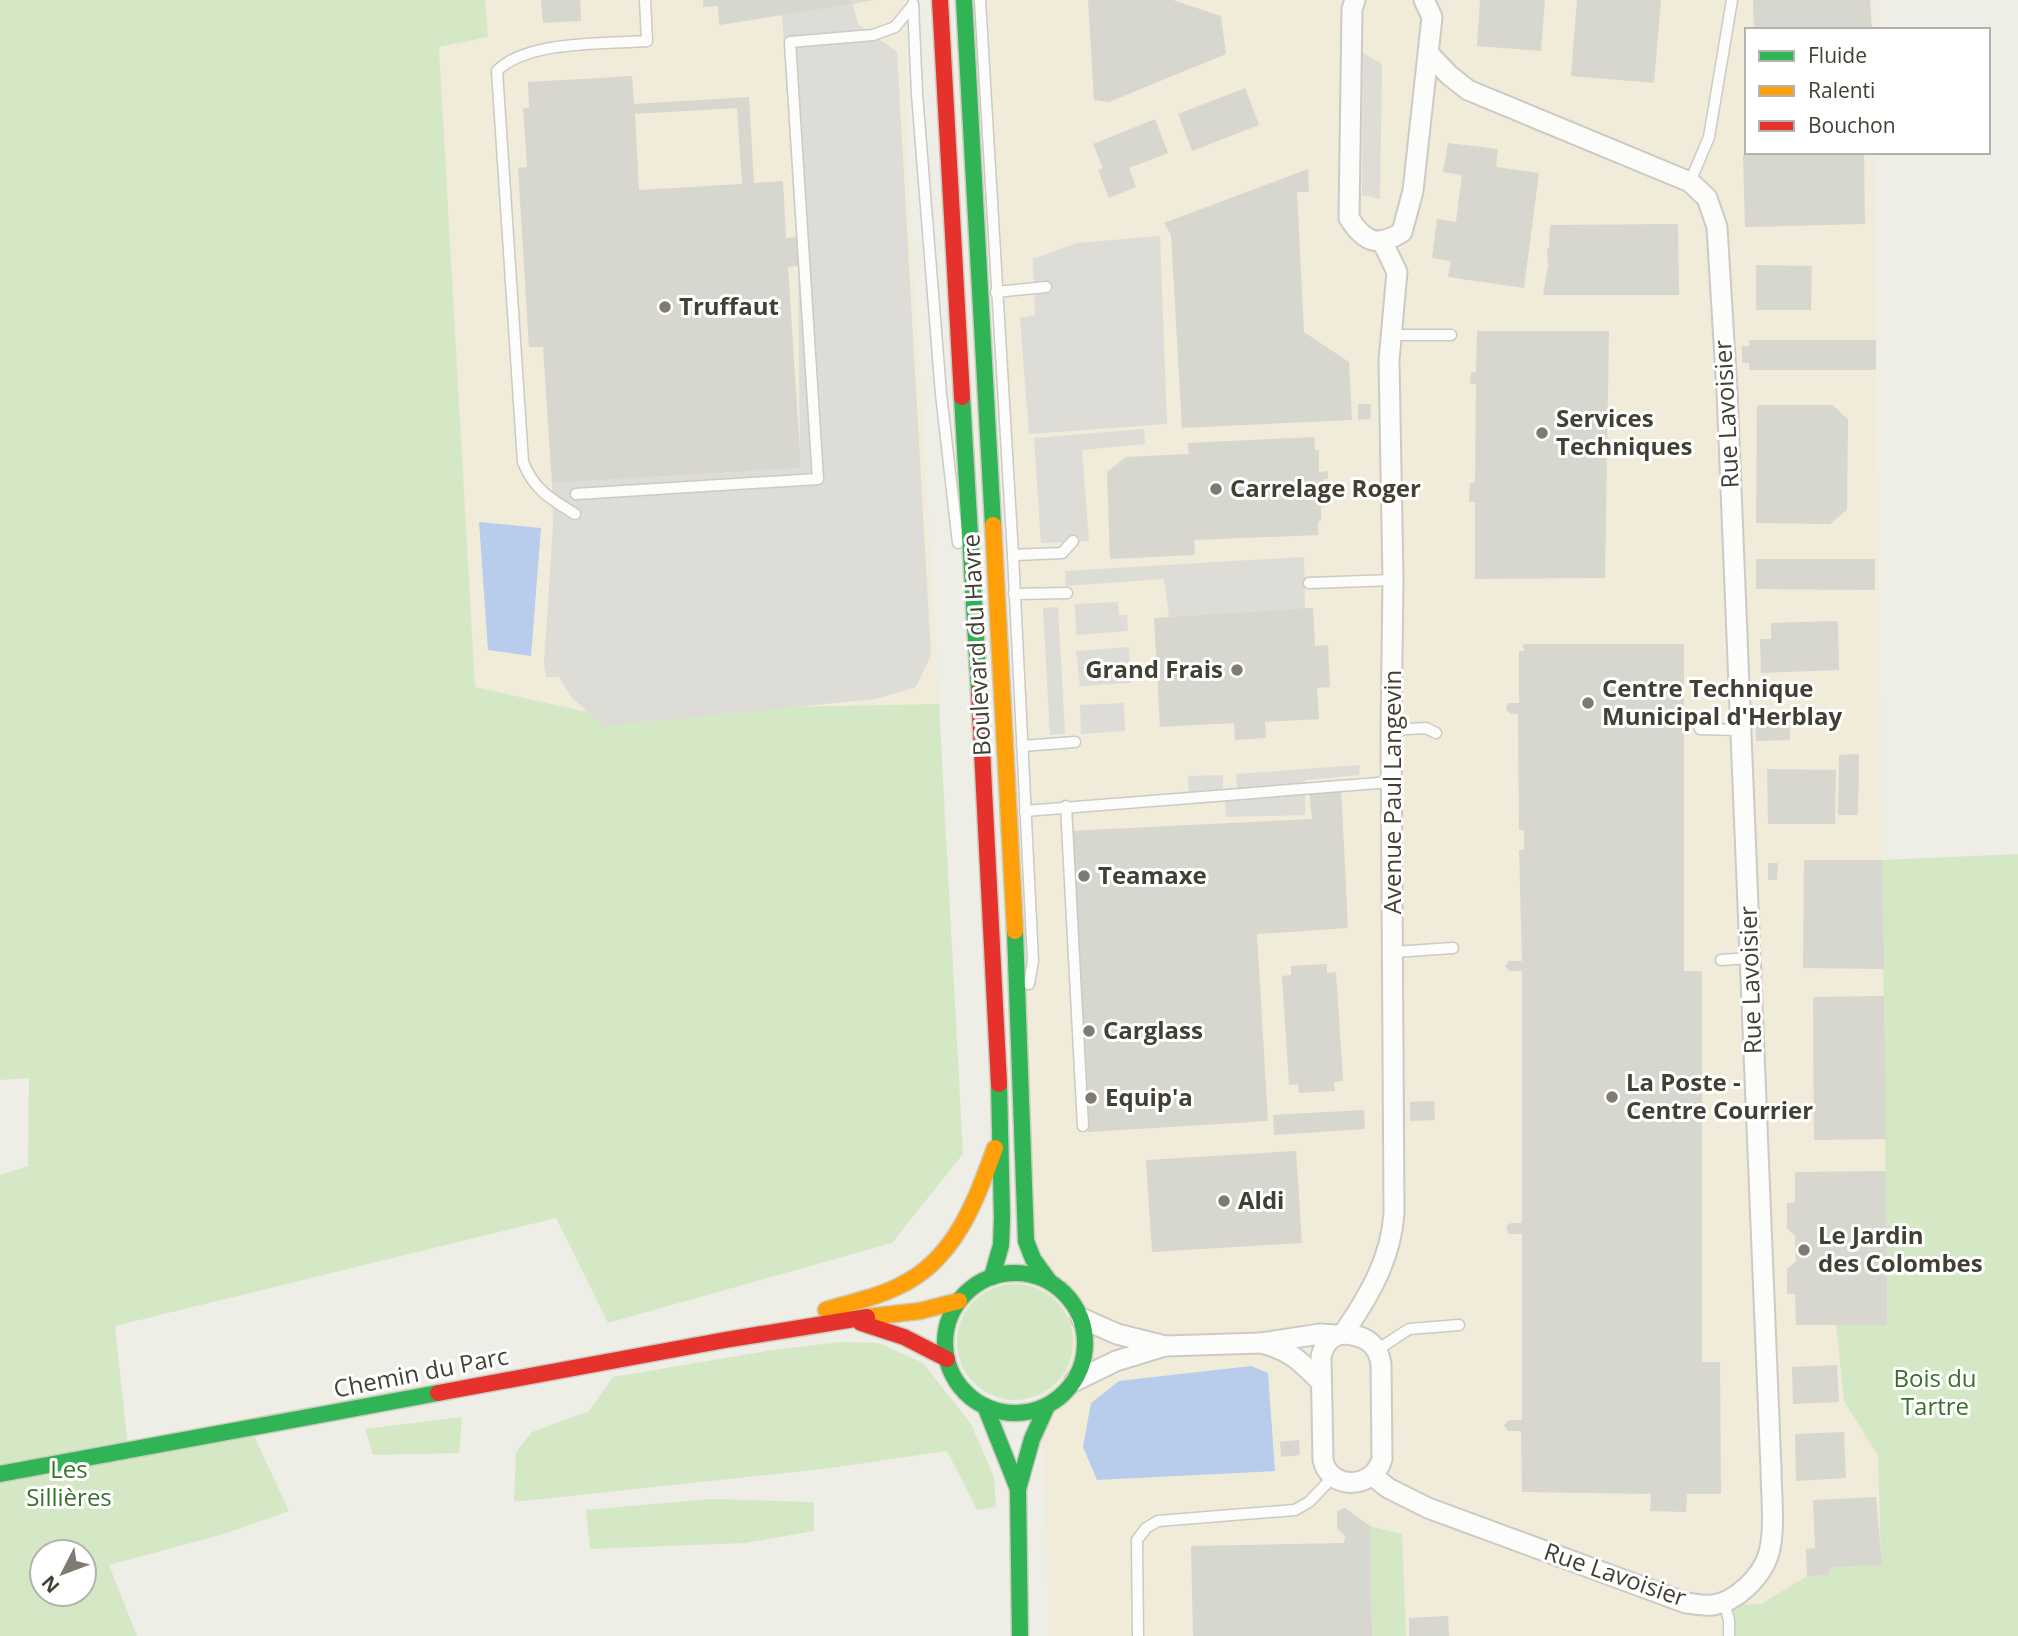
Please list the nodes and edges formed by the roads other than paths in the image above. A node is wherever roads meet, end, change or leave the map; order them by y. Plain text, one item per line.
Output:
1 (645, 0) edge
2 (940, 0) edge
3 (964, 0) edge
4 (980, 0) edge
5 (1732, 0) edge
6 (1353, 1) edge
7 (912, 2) edge
8 (1430, 6) edge
9 (1429, 54) junction
10 (1690, 182) junction
11 (1382, 241) junction
12 (1046, 287) dead end
13 (996, 292) junction
14 (1390, 335) junction
15 (1451, 335) dead end
16 (576, 494) dead end
17 (575, 514) dead end
18 (1073, 541) dead end
19 (1013, 555) junction
20 (1393, 580) junction
21 (1309, 583) dead end
22 (973, 593) junction
23 (1067, 593) dead end
24 (1014, 594) junction
25 (1700, 729) dead end
26 (1391, 730) junction
27 (1740, 730) junction
28 (1436, 733) dead end
29 (1075, 742) dead end
30 (1022, 746) junction
31 (1391, 782) junction
32 (1066, 806) junction
33 (1025, 811) junction
34 (1453, 948) dead end
35 (1394, 952) junction
36 (1750, 958) junction
37 (1721, 960) dead end
38 (1019, 1002) junction
39 (1083, 1126) dead end
40 (1000, 1136) junction
41 (992, 1277) junction
42 (1049, 1281) junction
43 (959, 1301) junction
44 (1081, 1318) junction
45 (851, 1320) junction
46 (1459, 1325) dead end
47 (1339, 1334) junction
48 (725, 1340) junction
49 (1261, 1343) junction
50 (1164, 1346) junction
51 (1377, 1350) junction
52 (947, 1359) junction
53 (1075, 1381) junction
54 (1320, 1381) junction
55 (985, 1406) junction
56 (1047, 1406) junction
57 (0, 1474) edge
58 (1373, 1476) junction
59 (1333, 1477) junction
60 (1018, 1489) junction
61 (1724, 1602) junction
62 (1020, 1636) edge
63 (1138, 1636) edge
64 (1729, 1636) edge

1 - 17 lane
2 - 22 main road, Boulevard du Havre
3 - 38 main road, Boulevard du Havre
4 - 13 lane
5 - 10 lane
6 - 11 street
7 - 16 lane
7 - 22 lane
8 - 9 street
9 - 10 street, Rue Lavoisier
9 - 11 street
10 - 27 street, Rue Lavoisier
11 - 14 street, Avenue Paul Langevin
12 - 13 lane
13 - 19 lane
14 - 15 lane
14 - 20 street, Avenue Paul Langevin
18 - 19 lane
19 - 24 lane
20 - 21 lane
20 - 26 street, Avenue Paul Langevin
22 - 40 main road, Boulevard du Havre
23 - 24 lane
24 - 30 lane
25 - 27 lane
26 - 28 lane
26 - 31 street, Avenue Paul Langevin
27 - 36 street, Rue Lavoisier
29 - 30 lane
30 - 33 lane
31 - 32 lane
31 - 35 street, Avenue Paul Langevin
32 - 33 lane
32 - 39 lane
33 - 38 lane
34 - 35 lane
35 - 47 street, Avenue Paul Langevin
36 - 37 lane
36 - 61 street, Rue Lavoisier
38 - 42 main road, Boulevard du Havre
40 - 41 main road, Boulevard du Havre
40 - 48 main road
41 - 42 main road
41 - 43 main road
42 - 44 main road, Boulevard du Havre
43 - 45 main road, Chemin du Parc
43 - 52 main road
44 - 50 street
44 - 53 main road
45 - 48 main road, Chemin du Parc
45 - 52 main road, Chemin du Parc
46 - 51 lane
47 - 49 street
47 - 51 street
47 - 54 street, Avenue Paul Langevin
48 - 57 main road, Chemin du Parc
49 - 50 street
49 - 54 street
50 - 53 street
51 - 58 street
52 - 55 main road
53 - 56 main road
54 - 59 street, Avenue Paul Langevin
55 - 56 main road
55 - 60 main road
56 - 60 main road
58 - 59 street
58 - 61 street, Rue Lavoisier
59 - 63 lane
60 - 62 main road
61 - 64 lane

